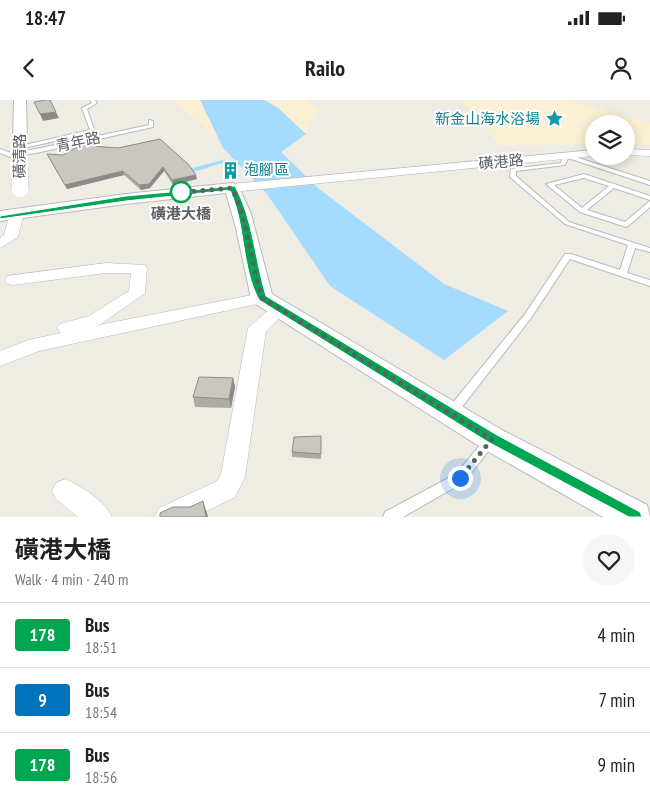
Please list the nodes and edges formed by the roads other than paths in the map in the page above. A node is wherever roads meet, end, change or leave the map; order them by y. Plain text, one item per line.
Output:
1 (20, 100) edge
2 (92, 100) edge
3 (151, 121) dead end
4 (1, 151) edge
5 (635, 152) edge
6 (585, 153) edge
7 (650, 153) edge
8 (566, 156) junction
9 (650, 183) edge
10 (613, 186) junction
11 (232, 188) junction
12 (650, 198) edge
13 (650, 203) edge
14 (582, 211) junction
15 (8, 214) edge
16 (0, 244) edge
17 (632, 244) junction
18 (650, 250) edge
19 (623, 274) junction
20 (13, 280) dead end
21 (650, 283) edge
22 (270, 304) junction
23 (35, 345) junction
24 (0, 359) edge
25 (451, 414) junction
26 (492, 439) junction
27 (65, 491) dead end
28 (99, 517) edge
29 (168, 517) edge
30 (390, 517) edge
31 (634, 517) edge

1 - 15 street, 磺清路, bridge
2 - 4 lane
3 - 4 lane, 青年路
5 - 7 street
6 - 8 street, 磺港路
8 - 9 lane
8 - 11 street, 磺港路
8 - 17 lane
10 - 12 lane
10 - 14 lane
10 - 14 lane
11 - 15 street
11 - 22 street
13 - 14 lane
15 - 16 street
17 - 18 lane
17 - 19 lane
19 - 21 lane
19 - 25 lane
20 - 23 street
22 - 23 street
22 - 25 street
22 - 29 street
23 - 24 street
25 - 26 street
26 - 30 lane
26 - 31 street
27 - 28 street

